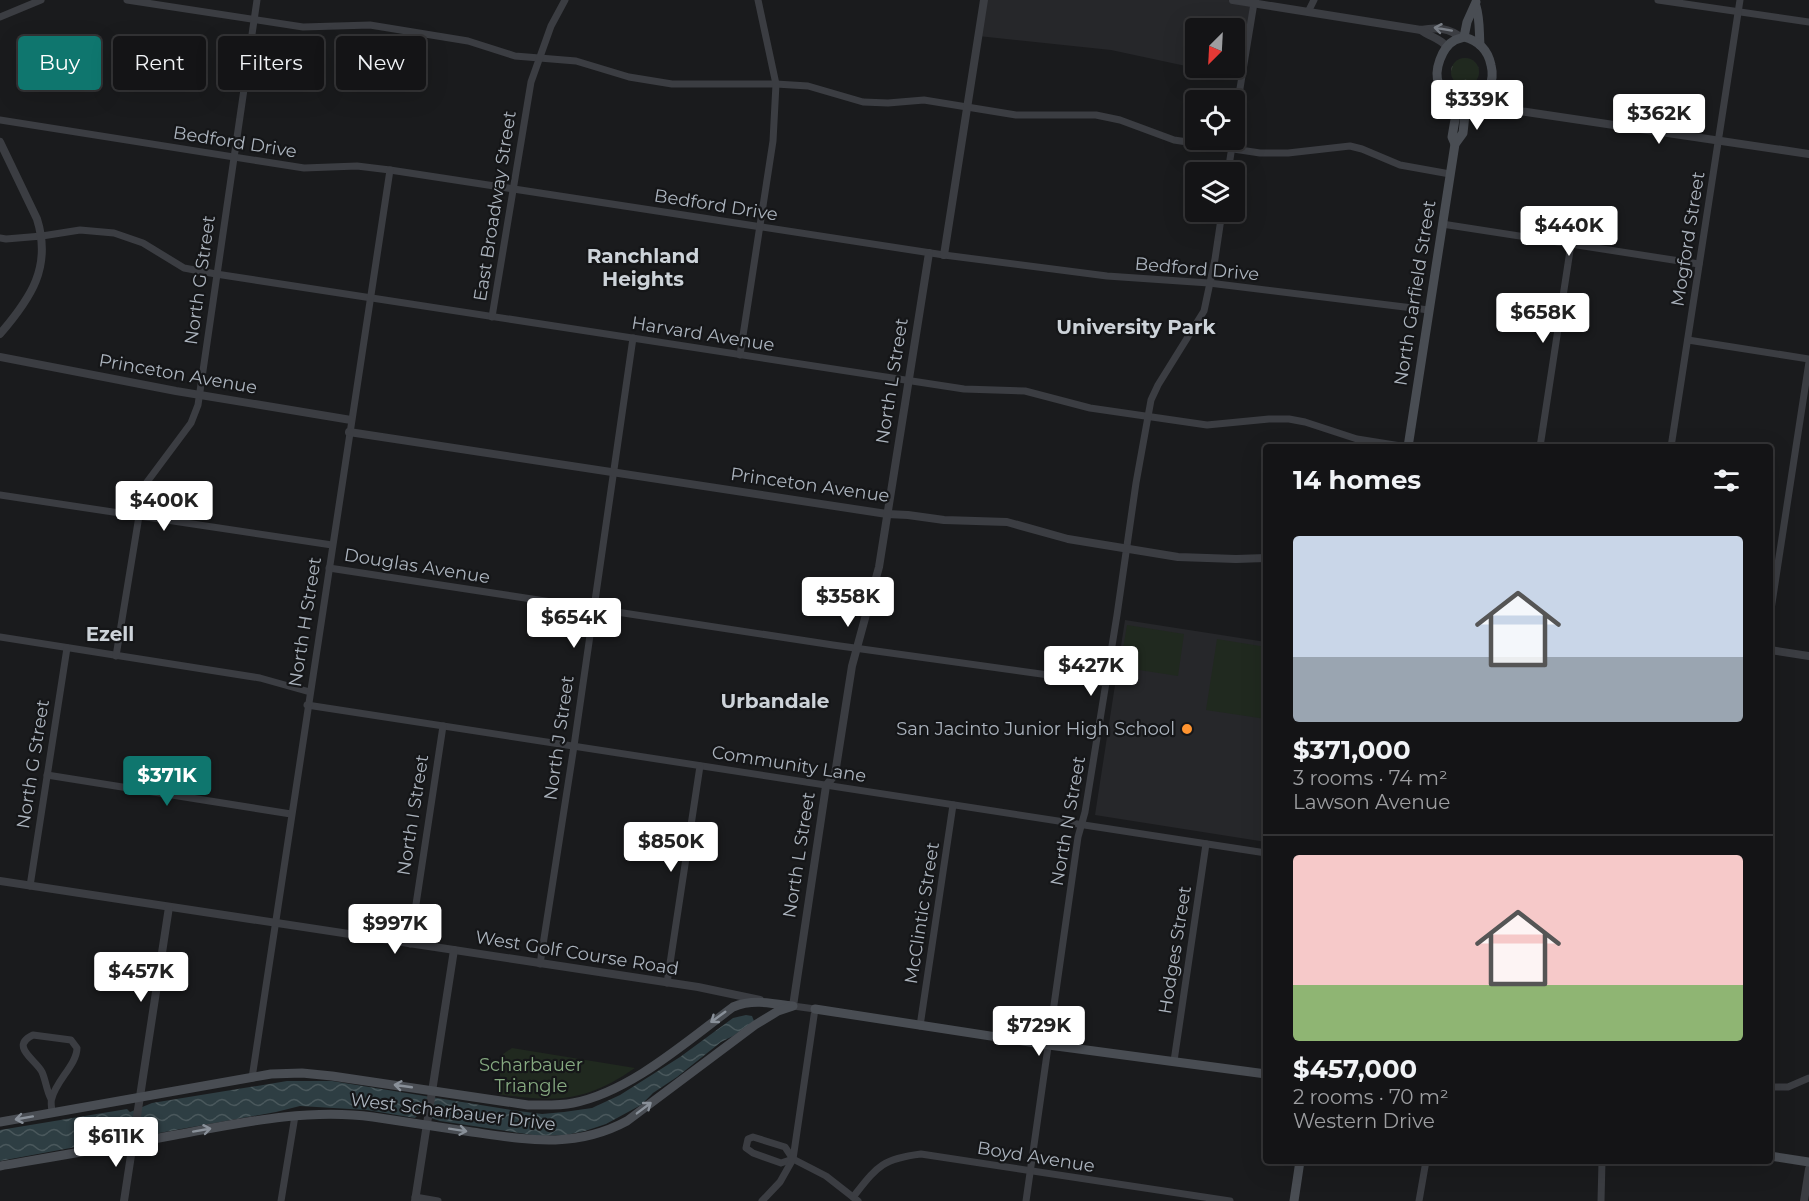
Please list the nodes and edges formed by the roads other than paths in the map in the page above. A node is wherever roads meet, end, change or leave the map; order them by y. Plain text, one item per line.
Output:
1 (41, 0) edge
2 (127, 0) edge
3 (257, 0) edge
4 (566, 0) edge
5 (758, 0) edge
6 (984, 0) edge
7 (1233, 0) edge
8 (1314, 0) edge
9 (1658, 0) edge
10 (1740, 0) edge
11 (1254, 3) junction
12 (1476, 3) edge
13 (1738, 11) junction
14 (1308, 12) junction
15 (0, 17) edge
16 (254, 19) junction
17 (1809, 22) edge
18 (1421, 30) junction
19 (1463, 38) junction
20 (1480, 45) junction
21 (1447, 47) junction
22 (539, 58) junction
23 (776, 84) junction
24 (1490, 88) junction
25 (1240, 90) edge
26 (1451, 98) junction
27 (1475, 100) junction
28 (967, 106) junction
29 (1513, 110) junction
30 (0, 120) edge
31 (1718, 140) junction
32 (0, 142) edge
33 (1185, 142) edge
34 (1455, 144) junction
35 (1239, 150) edge
36 (1809, 154) edge
37 (234, 157) junction
38 (390, 170) junction
39 (1450, 174) junction
40 (514, 190) junction
41 (1221, 222) edge
42 (1442, 224) junction
43 (760, 227) junction
44 (42, 236) junction
45 (0, 237) edge
46 (1571, 244) junction
47 (929, 253) junction
48 (944, 255) junction
49 (1699, 264) junction
50 (216, 274) junction
51 (1209, 283) junction
52 (370, 298) junction
53 (1429, 310) junction
54 (492, 317) junction
55 (0, 334) edge
56 (633, 338) junction
57 (1688, 340) junction
58 (740, 355) junction
59 (0, 357) edge
60 (1809, 361) edge
61 (909, 380) junction
62 (198, 395) junction
63 (1148, 417) junction
64 (351, 420) junction
65 (349, 432) junction
66 (1389, 444) edge
67 (1408, 444) edge
68 (1540, 444) edge
69 (1671, 444) edge
70 (612, 473) junction
71 (0, 495) edge
72 (887, 514) junction
73 (139, 516) junction
74 (332, 545) junction
75 (1126, 548) junction
76 (1263, 558) edge
77 (329, 568) junction
78 (1773, 596) edge
79 (593, 609) junction
80 (0, 637) edge
81 (67, 648) junction
82 (856, 648) junction
83 (1773, 650) edge
84 (116, 656) junction
85 (1809, 656) edge
86 (1106, 683) junction
87 (310, 692) junction
88 (308, 705) junction
89 (443, 726) junction
90 (574, 746) junction
91 (700, 766) junction
92 (47, 775) junction
93 (826, 786) junction
94 (953, 805) junction
95 (291, 814) junction
96 (1081, 825) junction
97 (1206, 844) junction
98 (1263, 853) edge
99 (0, 881) edge
100 (30, 886) junction
101 (169, 906) junction
102 (274, 923) junction
103 (410, 944) junction
104 (454, 950) junction
105 (540, 964) junction
106 (668, 983) junction
107 (793, 1006) junction
108 (815, 1009) junction
109 (920, 1026) junction
110 (1049, 1045) junction
111 (1174, 1061) junction
112 (1263, 1074) edge
113 (252, 1078) junction
114 (1809, 1078) edge
115 (1773, 1087) edge
116 (431, 1093) junction
117 (51, 1099) junction
118 (139, 1101) junction
119 (52, 1113) junction
120 (295, 1116) junction
121 (0, 1122) edge
122 (427, 1123) junction
123 (133, 1141) junction
124 (1773, 1156) edge
125 (793, 1159) junction
126 (1809, 1162) edge
127 (1300, 1164) edge
128 (1425, 1164) edge
129 (1602, 1164) edge
130 (0, 1166) edge
131 (1809, 1169) edge
132 (1030, 1171) junction
133 (415, 1199) edge
134 (856, 1199) edge
135 (124, 1201) edge
136 (281, 1201) edge
137 (438, 1201) edge
138 (762, 1201) edge
139 (1026, 1201) edge
140 (1230, 1201) edge
141 (1294, 1201) edge
142 (1419, 1201) edge
143 (1601, 1201) edge
144 (1804, 1201) edge

1 - 15 street
2 - 16 street
3 - 16 street, North G Street
4 - 22 street, East Broadway Street
5 - 23 street
6 - 28 street
7 - 11 street
8 - 14 street
9 - 13 street
10 - 13 street, Mogford Street
11 - 14 street
11 - 25 street
12 - 19 main road
12 - 20 main road
13 - 17 street
13 - 31 street, Mogford Street
14 - 18 street
16 - 22 street
16 - 37 street, North G Street
19 -> 18 street
18 - 21 street
19 - 20 main road
19 - 21 main road
20 - 24 main road
21 - 26 main road
22 - 23 street
22 - 40 street, East Broadway Street
23 - 28 street
23 - 43 street
24 - 27 main road
24 - 29 street
26 - 27 main road
26 - 34 main road
27 - 29 street
27 - 34 main road
28 - 33 street
28 - 48 street
29 - 31 street
30 - 37 street, Bedford Drive
31 - 36 street
31 - 49 street, Mogford Street
32 - 44 street
34 - 39 main road, North Garfield Street
35 - 39 street
37 - 38 street, Bedford Drive
37 - 50 street, North G Street
38 - 40 street, Bedford Drive
38 - 52 street, North H Street
39 - 42 main road, North Garfield Street
40 - 43 street, Bedford Drive
40 - 54 street, East Broadway Street
41 - 51 street, North N Street
42 - 46 street
42 - 53 main road, North Garfield Street
43 - 47 street, Bedford Drive
43 - 58 street
44 - 45 street, Harvard Avenue
44 - 50 street, Harvard Avenue
44 - 55 street
46 - 49 street
46 - 68 street
47 - 48 street, Bedford Drive
47 - 61 street, North L Street
48 - 51 street, Bedford Drive
49 - 57 street, Mogford Street
50 - 52 street, Harvard Avenue
50 - 62 street, North G Street
51 - 53 street, Bedford Drive
51 - 63 street, North N Street
52 - 54 street, Harvard Avenue
52 - 64 street, North H Street
53 - 67 main road, North Garfield Street
54 - 56 street, Harvard Avenue
56 - 58 street, Harvard Avenue
56 - 70 street, North J Street
57 - 60 street
57 - 69 street, Mogford Street
58 - 61 street, Harvard Avenue
59 - 62 street, Princeton Avenue
60 - 78 street
61 - 63 street, Harvard Avenue
61 - 72 street, North L Street
62 - 64 street, Princeton Avenue
62 - 73 street, North G Street
63 - 66 street, Harvard Avenue
63 - 75 street, North N Street
64 - 65 street, North H Street
65 - 70 street, Princeton Avenue
65 - 74 street, North H Street
70 - 72 street, Princeton Avenue
70 - 79 street, North J Street
71 - 73 street, Douglas Avenue
72 - 75 street, Princeton Avenue
72 - 82 street, North L Street
73 - 74 street, Douglas Avenue
73 - 84 street, North G Street
74 - 77 street, North H Street
75 - 76 street, Princeton Avenue
75 - 86 street, North N Street
77 - 79 street, Douglas Avenue
77 - 87 street, North H Street
79 - 82 street, Douglas Avenue
79 - 90 street, North J Street
80 - 81 street
81 - 84 street
81 - 92 street, North G Street
82 - 86 street, Douglas Avenue
82 - 93 street, North L Street
83 - 85 street
84 - 87 street
86 - 96 street, North N Street
87 - 88 street, North H Street
88 - 89 street, Community Lane
88 - 95 street, North H Street
89 - 90 street, Community Lane
89 - 103 street, North I Street
90 - 91 street, Community Lane
90 - 105 street, North J Street
91 - 93 street, Community Lane
91 - 106 street
92 - 95 street
92 - 100 street, North G Street
93 - 94 street, Community Lane
93 - 107 street, North L Street
94 - 96 street, Community Lane
94 - 109 street, McClintic Street
95 - 102 street, North H Street
96 - 97 street, Community Lane
96 - 110 street, North N Street
97 - 98 street, Community Lane
97 - 111 street, Hodges Street
99 - 100 street, West Golf Course Road
100 - 101 street, West Golf Course Road
101 - 102 street, West Golf Course Road
101 - 118 street
102 - 103 street, West Golf Course Road
102 - 113 street, North H Street
103 - 104 street, West Golf Course Road
104 - 105 street, West Golf Course Road
104 - 116 street
105 - 106 street, West Golf Course Road
106 - 107 street, West Golf Course Road
107 - 108 street
107 -> 116 main road, West Scharbauer Drive
122 -> 107 main road, West Scharbauer Drive
108 - 109 main road
108 - 125 street
109 - 110 main road
110 - 111 main road
110 - 132 street, North N Street
111 - 112 main road
116 -> 113 main road, West Scharbauer Drive
113 - 118 main road, West Scharbauer Drive
114 - 115 street
116 - 122 street
117 - 117 street
117 - 119 street
118 - 119 main road, West Scharbauer Drive
118 - 123 street
119 -> 121 main road, West Scharbauer Drive
120 - 122 main road, West Scharbauer Drive
123 -> 120 main road, West Scharbauer Drive
120 - 136 street
122 - 133 street
123 - 130 main road, West Scharbauer Drive
123 - 135 street
124 - 126 main road
125 - 125 street
125 - 134 street
125 - 138 street
127 - 141 main road
128 - 142 street
129 - 143 street
131 - 144 street
132 - 134 street, Boyd Avenue
132 - 139 street, North N Street
132 - 140 street, Boyd Avenue
133 - 137 street

